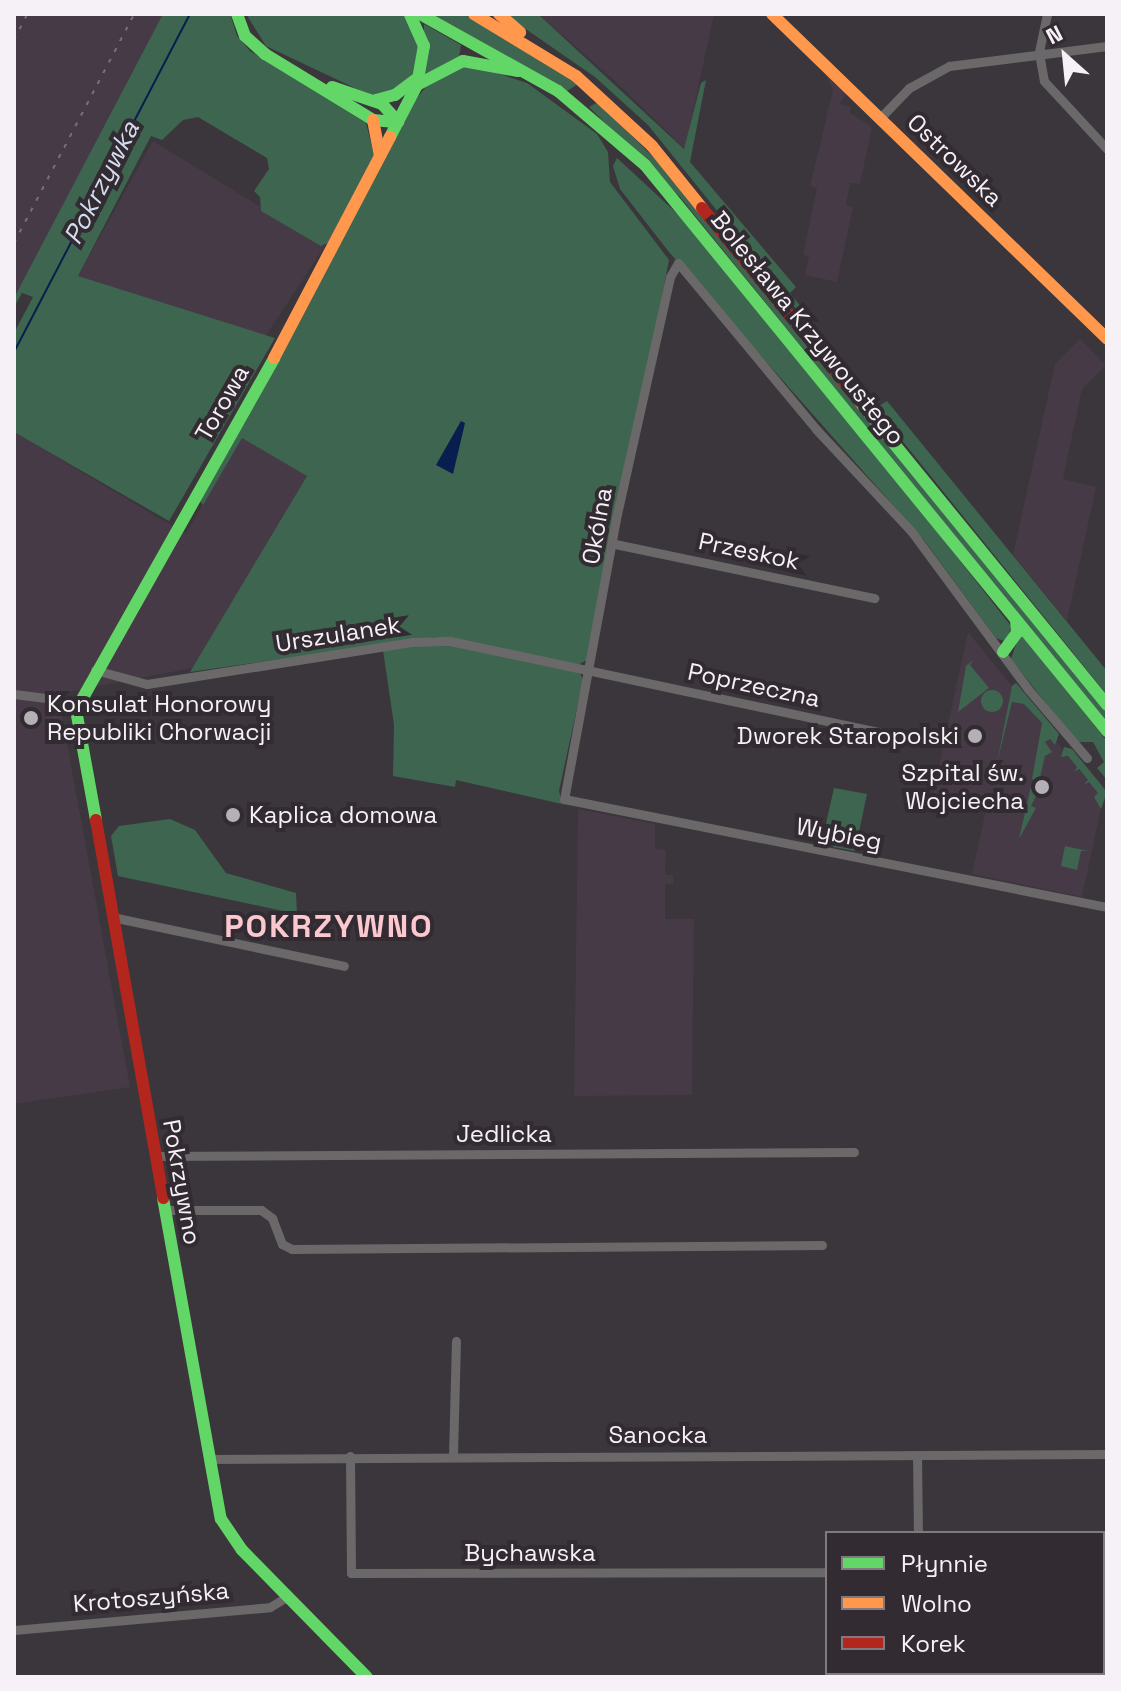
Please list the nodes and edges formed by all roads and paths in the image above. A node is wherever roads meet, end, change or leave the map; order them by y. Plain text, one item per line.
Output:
1 (237, 14) edge
2 (410, 14) edge
3 (420, 14) edge
4 (474, 14) edge
5 (499, 14) edge
6 (772, 14) edge
7 (1047, 14) edge
8 (1107, 46) edge
9 (1039, 53) junction
10 (549, 58) junction
11 (418, 80) junction
12 (544, 81) junction
13 (320, 83) junction
14 (369, 99) junction
15 (880, 118) junction
16 (373, 120) junction
17 (398, 122) junction
18 (1107, 149) edge
19 (379, 159) junction
20 (1107, 339) edge
21 (615, 544) junction
22 (874, 598) dead end
23 (1016, 620) junction
24 (1003, 652) junction
25 (588, 669) junction
26 (95, 670) junction
27 (14, 694) edge
28 (77, 702) junction
29 (1107, 705) edge
30 (1107, 731) edge
31 (911, 739) dead end
32 (1087, 758) dead end
33 (564, 799) joint
34 (1107, 907) edge
35 (112, 917) junction
36 (344, 966) dead end
37 (854, 1152) dead end
38 (155, 1156) junction
39 (164, 1210) junction
40 (822, 1245) dead end
41 (456, 1341) dead end
42 (1107, 1454) edge
43 (453, 1455) junction
44 (917, 1455) junction
45 (350, 1456) junction
46 (209, 1459) junction
47 (918, 1531) edge
48 (825, 1572) edge
49 (288, 1596) junction
50 (14, 1630) edge
51 (367, 1677) edge

1 - 13 street
2 - 11 street
3 - 12 street, Bolesława Krzywoustego
4 - 10 street, Bolesława Krzywoustego
5 - 10 street
6 - 15 street, Ostrowska
7 - 9 street
8 - 9 street
9 - 15 street
9 - 18 street
10 - 29 street, Bolesława Krzywoustego
11 - 12 street
11 - 14 street
11 - 17 street, Torowa
12 - 23 street, Bolesława Krzywoustego
13 - 14 street
13 - 16 street
14 - 17 street
15 - 20 street, Ostrowska
16 - 17 street
16 - 19 street
17 - 19 street, Torowa
19 - 26 street, Torowa
21 - 22 street, Przeskok
21 - 24 street, Okólna
21 - 25 street, Okólna
23 - 24 street
23 - 30 street, Bolesława Krzywoustego
24 - 32 street
25 - 26 street, Urszulanek
25 - 31 street, Poprzeczna
25 - 33 street, Okólna
26 - 28 street, Torowa
27 - 28 street
28 - 35 street, Pokrzywno
33 - 34 street, Wybieg
35 - 36 street
35 - 38 street, Pokrzywno
37 - 38 street, Jedlicka
38 - 39 street, Pokrzywno
39 - 40 street
39 - 46 street, Pokrzywno
41 - 43 street
42 - 44 street, Sanocka
43 - 44 street, Sanocka
43 - 45 street, Sanocka
44 - 47 street
45 - 46 street, Sanocka
45 - 48 street, Bychawska
46 - 49 street, Pokrzywno
49 - 50 street, Krotoszyńska
49 - 51 street, Pokrzywno

